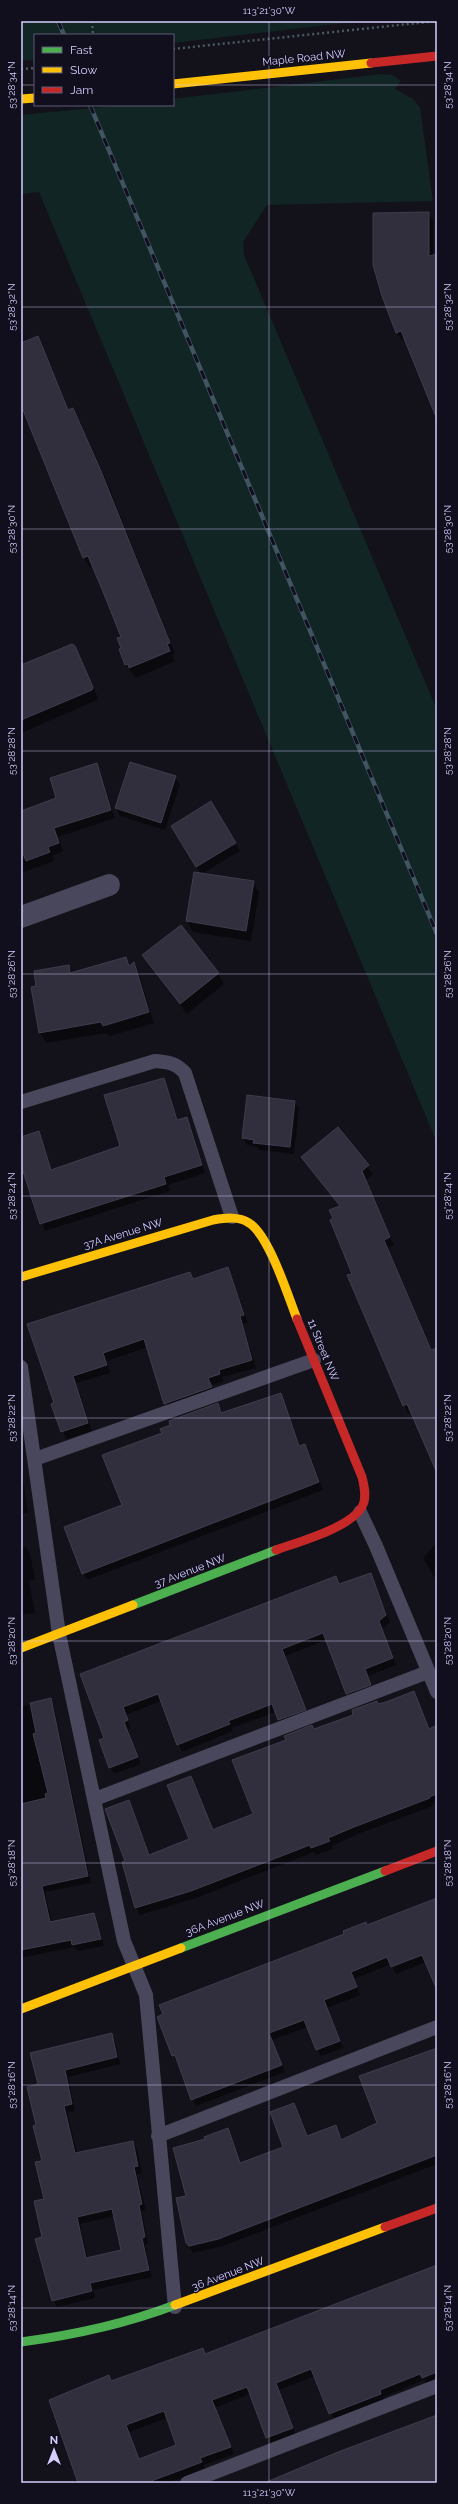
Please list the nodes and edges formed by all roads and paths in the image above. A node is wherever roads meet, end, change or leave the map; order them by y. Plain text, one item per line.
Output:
1 (92, 21) edge
2 (437, 21) edge
3 (93, 34) edge
4 (174, 49) edge
5 (437, 56) edge
6 (34, 68) edge
7 (21, 69) edge
8 (174, 84) edge
9 (34, 98) edge
10 (21, 99) edge
11 (109, 885) dead end
12 (21, 917) edge
13 (21, 1102) edge
14 (232, 1217) junction
15 (21, 1277) edge
16 (314, 1360) junction
17 (21, 1367) edge
18 (35, 1459) junction
19 (361, 1510) junction
20 (59, 1634) junction
21 (21, 1648) edge
22 (428, 1672) junction
23 (437, 1692) edge
24 (95, 1799) junction
25 (437, 1851) edge
26 (133, 1965) junction
27 (21, 2009) edge
28 (437, 2027) edge
29 (158, 2136) junction
30 (437, 2208) edge
31 (175, 2307) junction
32 (21, 2342) edge
33 (437, 2386) edge
34 (187, 2483) edge

1 - 3 path
2 - 4 path
5 - 8 street, Maple Road NW
6 - 7 path
9 - 10 street
11 - 12 street
13 - 14 lane
14 - 15 street, 37A Avenue NW
14 - 16 street, 11 Street NW
16 - 18 lane
16 - 19 street, 11 Street NW
17 - 18 lane
18 - 20 lane
19 - 20 street, 37 Avenue NW
19 - 22 lane
20 - 21 street, 37 Avenue NW
20 - 24 lane
22 - 23 lane
22 - 24 lane
24 - 26 lane
25 - 26 street, 36A Avenue NW
26 - 27 street, 36A Avenue NW
26 - 29 lane
28 - 29 lane
29 - 31 lane
30 - 31 street, 36 Avenue NW
31 - 32 street, 36 Avenue NW
33 - 34 lane

